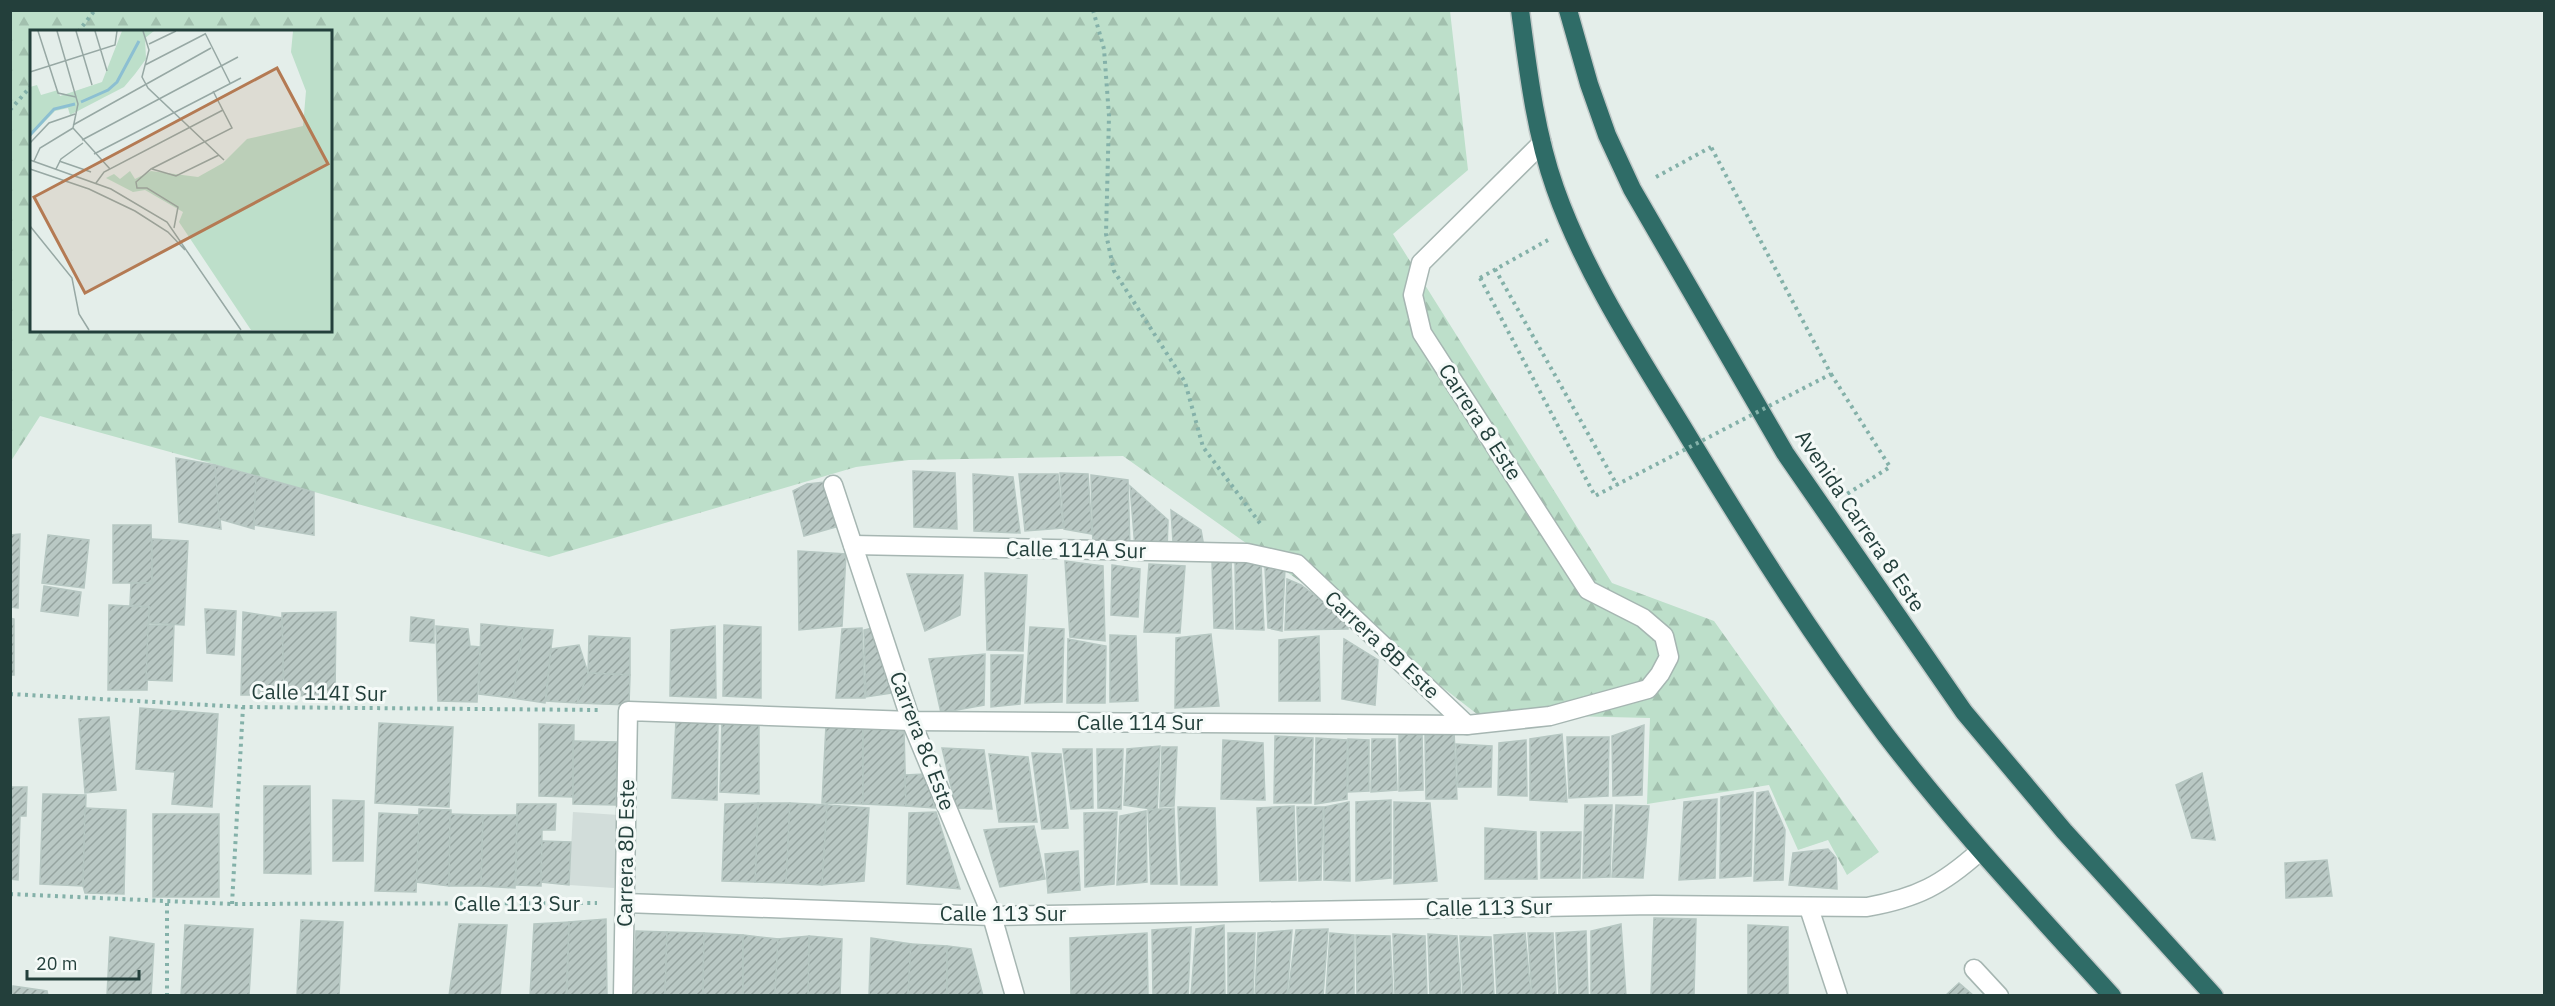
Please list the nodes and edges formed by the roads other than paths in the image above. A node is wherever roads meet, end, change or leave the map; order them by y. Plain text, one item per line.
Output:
1 (1520, 10) edge
2 (1568, 10) edge
3 (1542, 143) junction
4 (833, 484) dead end
5 (853, 545) junction
6 (1297, 564) joint
7 (1648, 689) joint
8 (628, 711) joint
9 (911, 721) junction
10 (1467, 725) junction
11 (1980, 851) junction
12 (625, 903) junction
13 (1809, 908) junction
14 (992, 916) junction
15 (1974, 969) dead end
16 (623, 996) edge
17 (1015, 996) edge
18 (1838, 996) edge
19 (1999, 996) edge
20 (2112, 996) edge
21 (2214, 996) edge

1 - 3 highway
2 - 21 highway, Avenida Carrera 8 Este
3 - 7 street, Carrera 8 Este
3 - 11 highway
4 - 5 street, Carrera 8C Este
5 - 6 street, Calle 114A Sur
5 - 9 street, Carrera 8C Este
6 - 10 street, Carrera 8B Este
7 - 10 street, Calle 114 Sur
8 - 9 street, Calle 114 Sur
8 - 12 street, Carrera 8D Este
9 - 10 street, Calle 114 Sur
9 - 14 street, Carrera 8C Este
11 - 13 street, Calle 113 Sur
11 - 20 highway
12 - 14 street, Calle 113 Sur
12 - 16 street, Carrera 8D Este
13 - 14 street, Calle 113 Sur
13 - 18 street
14 - 17 street, Carrera 8C Este
15 - 19 street

